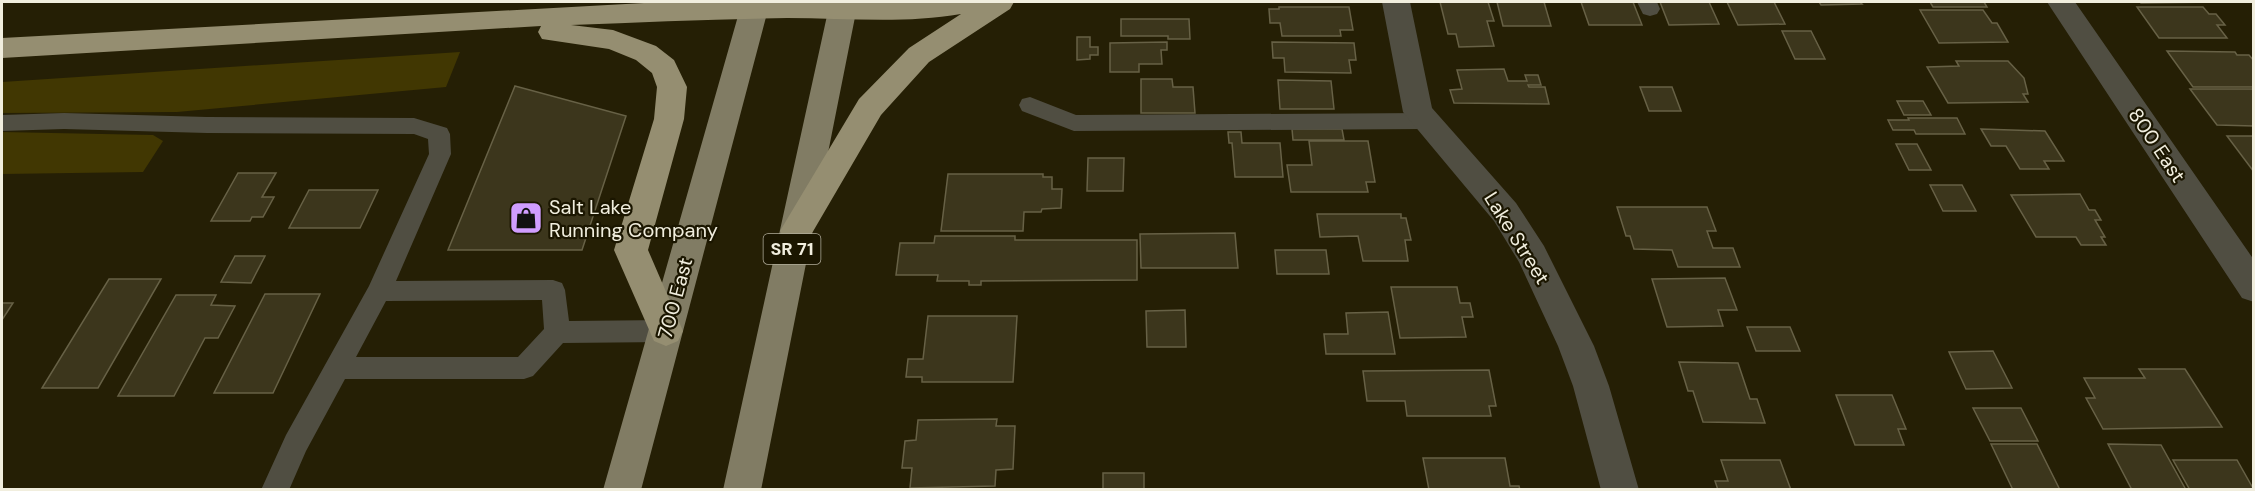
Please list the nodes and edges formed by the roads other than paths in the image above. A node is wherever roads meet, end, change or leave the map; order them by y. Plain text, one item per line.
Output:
1 (975, 2) edge
2 (1000, 2) edge
3 (1396, 2) edge
4 (2061, 2) edge
5 (836, 4) edge
6 (755, 5) edge
7 (482, 19) junction
8 (2, 48) edge
9 (1030, 105) dead end
10 (1424, 121) junction
11 (2, 123) edge
12 (796, 231) junction
13 (2253, 288) edge
14 (379, 291) junction
15 (666, 331) junction
16 (557, 332) junction
17 (336, 368) junction
18 (275, 489) edge
19 (622, 489) edge
20 (742, 489) edge
21 (1620, 489) edge

1 - 5 highway
2 - 12 highway
3 - 10 street, Lake Street
4 - 13 street, 800 East
5 - 6 highway
5 - 12 main road, SR 71
6 - 7 highway
6 - 15 main road, 700 East
7 - 8 highway
7 - 15 highway
9 - 10 lane
10 - 21 street, Lake Street
11 - 14 lane
12 - 20 main road, SR 71
14 - 16 lane
14 - 17 lane
15 - 16 lane
15 - 19 main road, 700 East
16 - 17 lane
17 - 18 lane

